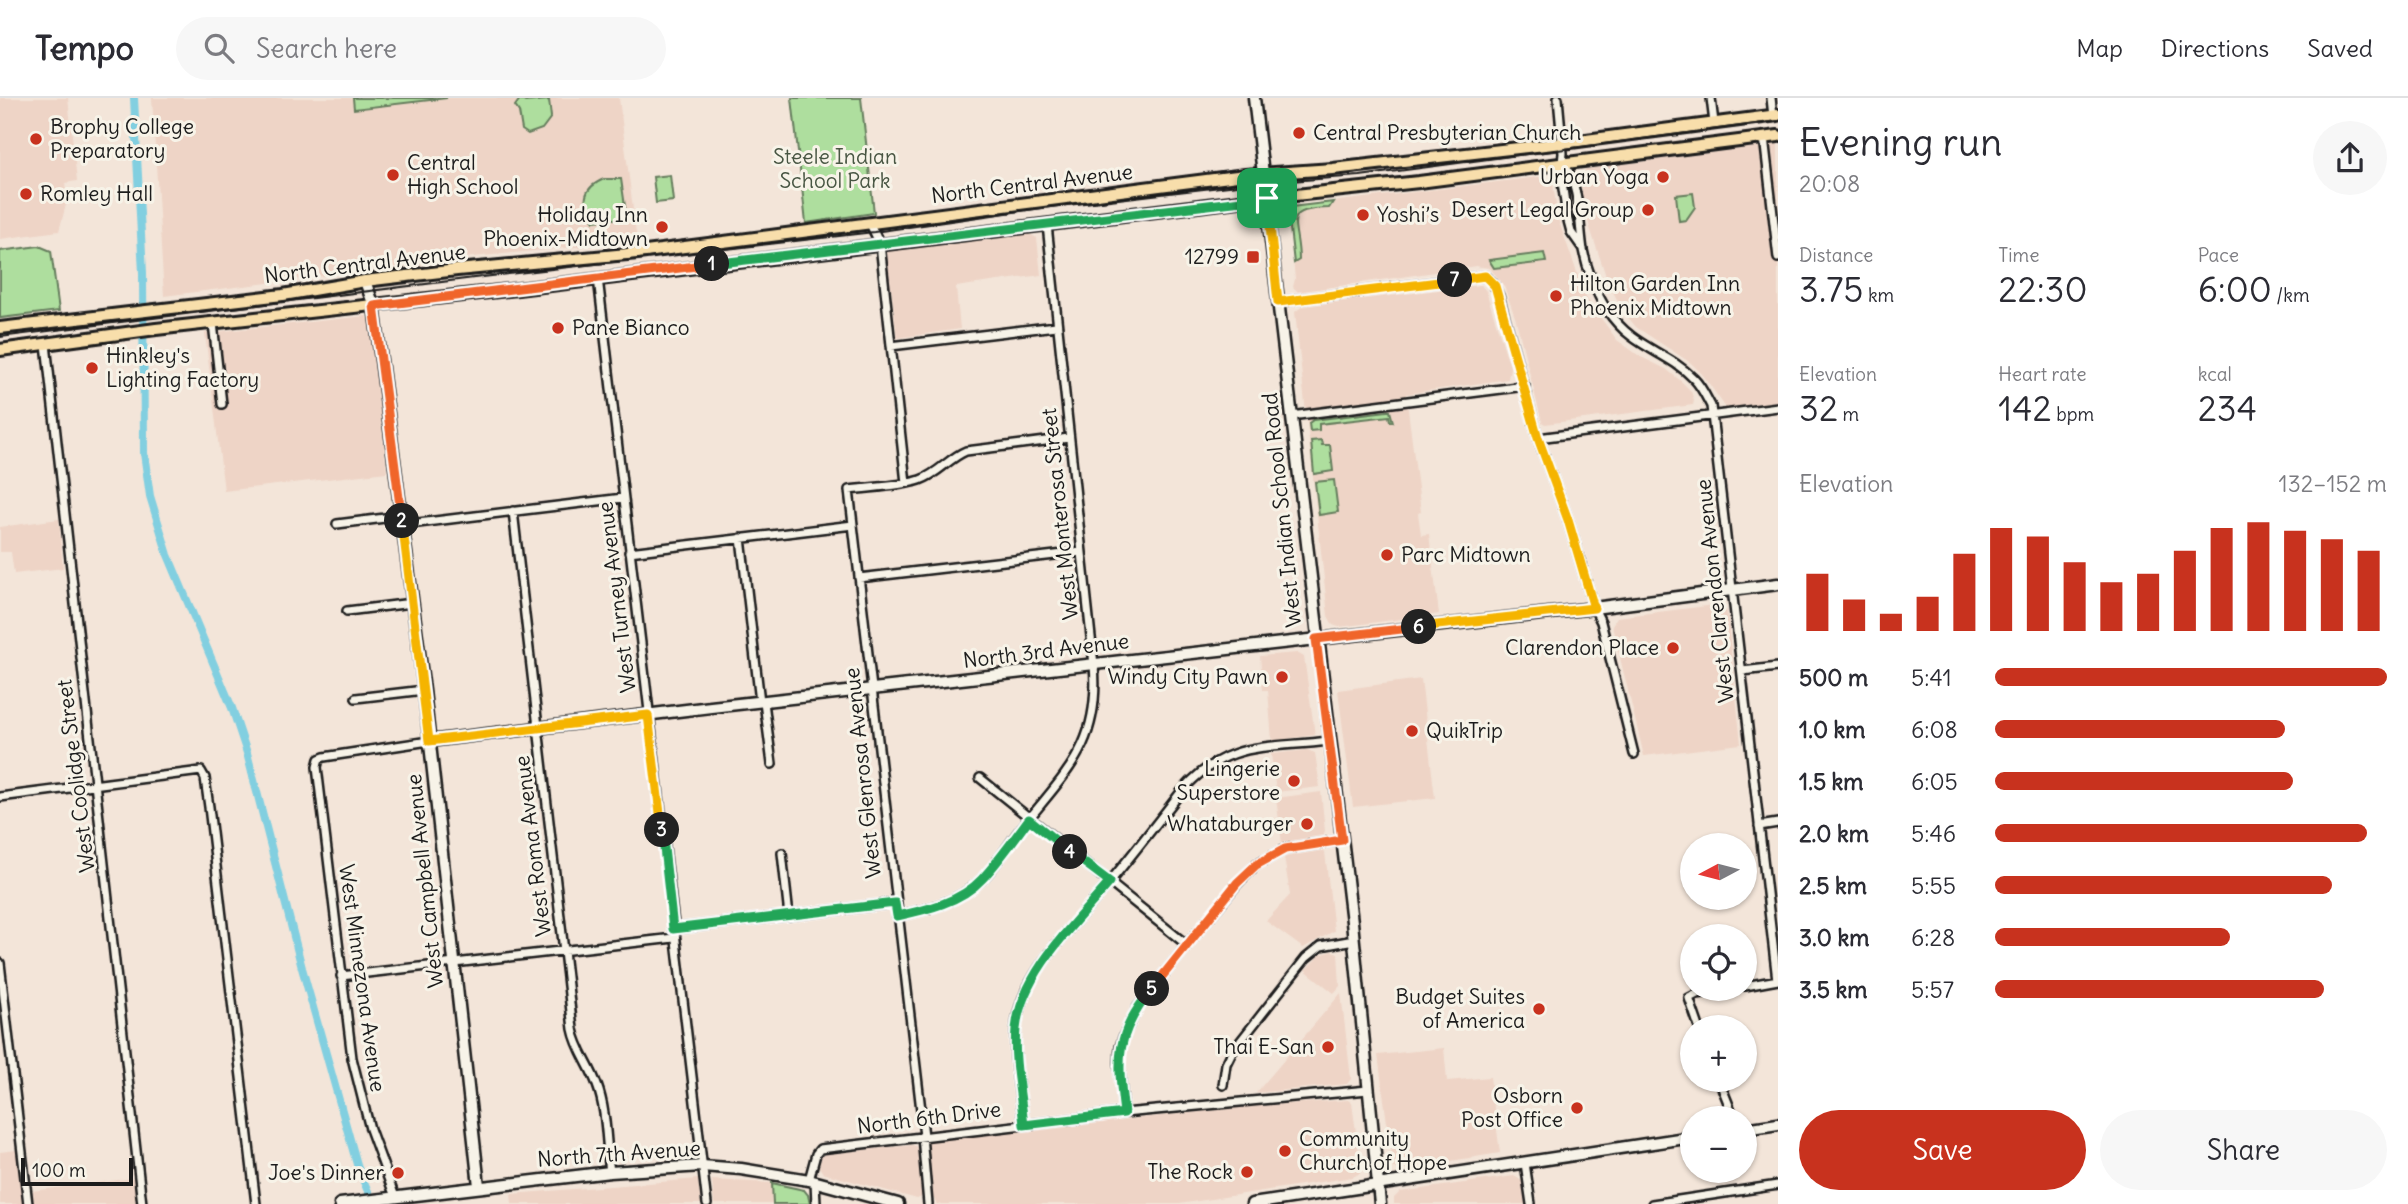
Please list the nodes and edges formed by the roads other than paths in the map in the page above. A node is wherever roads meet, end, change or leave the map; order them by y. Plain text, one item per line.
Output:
1 (1254, 98) edge
2 (1558, 98) edge
3 (1711, 98) edge
4 (1771, 98) edge
5 (1775, 115) edge
6 (1714, 123) junction
7 (1778, 136) edge
8 (1764, 137) junction
9 (1563, 146) junction
10 (1563, 163) junction
11 (1264, 174) junction
12 (1266, 192) junction
13 (870, 224) junction
14 (1047, 225) junction
15 (880, 244) junction
16 (1778, 258) edge
17 (598, 278) junction
18 (365, 281) junction
19 (1278, 302) junction
20 (374, 306) junction
21 (213, 323) junction
22 (1056, 327) junction
23 (0, 328) edge
24 (46, 344) junction
25 (891, 346) junction
26 (0, 350) edge
27 (1525, 386) junction
28 (222, 404) dead end
29 (1778, 407) edge
30 (1713, 415) junction
31 (1291, 416) junction
32 (1538, 438) junction
33 (1069, 439) junction
34 (906, 483) junction
35 (623, 498) junction
36 (513, 511) junction
37 (402, 520) junction
38 (337, 524) dead end
39 (853, 525) junction
40 (741, 538) junction
41 (629, 552) junction
42 (1082, 552) junction
43 (859, 578) junction
44 (1778, 584) edge
45 (1734, 590) junction
46 (412, 603) junction
47 (1594, 608) junction
48 (347, 611) dead end
49 (1316, 639) junction
50 (1094, 665) junction
51 (1778, 667) edge
52 (1742, 671) junction
53 (424, 690) junction
54 (872, 690) junction
55 (356, 698) dead end
56 (762, 702) junction
57 (648, 715) junction
58 (537, 728) junction
59 (429, 741) junction
60 (1329, 741) junction
61 (1634, 754) dead end
62 (319, 759) joint
63 (772, 764) dead end
64 (981, 778) dead end
65 (95, 784) junction
66 (0, 797) edge
67 (1029, 819) junction
68 (1778, 823) edge
69 (1759, 826) junction
70 (1342, 840) junction
71 (782, 853) dead end
72 (1110, 882) junction
73 (895, 903) junction
74 (789, 916) junction
75 (897, 916) junction
76 (673, 929) junction
77 (674, 938) junction
78 (1354, 940) junction
79 (1187, 945) junction
80 (563, 951) junction
81 (0, 963) edge
82 (453, 963) junction
83 (341, 976) junction
84 (1777, 980) edge
85 (1757, 984) edge
86 (1223, 1085) dead end
87 (1368, 1090) junction
88 (1124, 1113) junction
89 (1778, 1124) edge
90 (1024, 1125) junction
91 (1757, 1127) edge
92 (923, 1136) junction
93 (1680, 1139) edge
94 (1525, 1163) junction
95 (702, 1166) junction
96 (610, 1172) junction
97 (812, 1181) junction
98 (1378, 1185) junction
99 (1778, 1185) edge
100 (480, 1186) junction
101 (1712, 1195) junction
102 (394, 1197) junction
103 (28, 1204) edge
104 (142, 1204) edge
105 (256, 1204) edge
106 (340, 1204) edge
107 (707, 1204) edge
108 (816, 1204) edge
109 (898, 1204) edge
110 (928, 1204) edge
111 (1252, 1204) edge
112 (1380, 1204) edge
113 (1531, 1204) edge
114 (1653, 1204) edge
115 (1714, 1204) edge

1 - 11 street, West Indian School Road
2 - 9 street, West Clarendon Avenue
3 - 6 street
4 - 5 street
5 - 6 main road, North Central Avenue
6 - 9 main road, North Central Avenue
7 - 8 main road, North Central Avenue
8 - 10 main road, North Central Avenue
8 - 16 street
9 - 10 street, West Clarendon Avenue
9 - 11 main road, North Central Avenue
10 - 12 main road, North Central Avenue
10 - 30 street, West Clarendon Avenue
11 - 12 street, West Indian School Road
11 - 13 main road, North Central Avenue
12 - 14 main road, North Central Avenue
12 - 19 street, West Indian School Road
13 - 15 street
13 - 18 main road, North Central Avenue
14 - 15 main road, North Central Avenue
14 - 22 street, West Monterosa Street
15 - 17 main road, North Central Avenue
15 - 25 street
17 - 20 main road, North Central Avenue
17 - 35 street, West Turney Avenue
18 - 20 street, West Campbell Avenue
18 - 23 main road, North Central Avenue
19 - 27 street
19 - 31 street, West Indian School Road
20 - 21 main road, North Central Avenue
20 - 37 street, West Campbell Avenue
21 - 24 main road, North Central Avenue
21 - 28 street
22 - 25 street
22 - 33 street, West Monterosa Street
24 - 26 main road, North Central Avenue
24 - 65 street, West Coolidge Street
25 - 34 street
27 - 31 street
27 - 32 street
29 - 30 street
30 - 32 street
30 - 45 street, West Clarendon Avenue
31 - 49 street, West Indian School Road
32 - 47 street
33 - 34 street
33 - 42 street, West Monterosa Street
34 - 39 street, West Glenrosa Avenue
35 - 36 street
35 - 41 street, West Turney Avenue
36 - 37 street
36 - 58 street, West Roma Avenue
37 - 38 street
37 - 46 street, West Campbell Avenue
39 - 40 street
39 - 43 street, West Glenrosa Avenue
40 - 41 street
40 - 56 street
41 - 57 street, West Turney Avenue
42 - 43 street
42 - 50 street, West Monterosa Street
43 - 54 street, West Glenrosa Avenue
44 - 45 street, North 3rd Avenue
45 - 47 street, North 3rd Avenue
45 - 52 street, West Clarendon Avenue
46 - 48 street
46 - 53 street, West Campbell Avenue
47 - 49 street, North 3rd Avenue
47 - 61 street
49 - 50 street, North 3rd Avenue
49 - 60 street, West Indian School Road
50 - 54 street, North 3rd Avenue
50 - 67 street, West Monterosa Street
51 - 52 street
52 - 69 street, West Clarendon Avenue
53 - 55 street
53 - 59 street, West Campbell Avenue
54 - 56 street, North 3rd Avenue
54 - 73 street, West Glenrosa Avenue
56 - 57 street, North 3rd Avenue
56 - 63 street
57 - 58 street, North 3rd Avenue
57 - 76 street, West Turney Avenue
58 - 59 street, North 3rd Avenue
58 - 80 street, West Roma Avenue
59 - 62 street, North 3rd Avenue
59 - 82 street, West Campbell Avenue
60 - 70 street, West Indian School Road
60 - 72 street
62 - 83 street, West Minnezona Avenue
64 - 67 street
65 - 66 street
65 - 104 street, West Coolidge Street
65 - 105 street
67 - 72 street
67 - 75 street, West Monterosa Street
68 - 69 street
69 - 84 street, West Clarendon Avenue
70 - 78 street, West Indian School Road
70 - 79 street
71 - 74 street
72 - 79 street
72 - 90 street
73 - 74 street
73 - 75 street, West Glenrosa Avenue
74 - 76 street
75 - 92 street, West Glenrosa Avenue
76 - 77 street, West Turney Avenue
77 - 80 street
77 - 95 street, West Turney Avenue
78 - 86 street
78 - 87 street, West Indian School Road
79 - 88 street
80 - 82 street
80 - 96 street, West Roma Avenue
81 - 103 street
82 - 83 street
82 - 100 street, West Campbell Avenue
83 - 102 street, West Minnezona Avenue
84 - 85 street
87 - 88 street, North 6th Drive
87 - 98 street, West Indian School Road
88 - 90 street, North 6th Drive
89 - 91 street
90 - 92 street, North 6th Drive
92 - 97 street, North 6th Drive
92 - 110 street, West Glenrosa Avenue
93 - 94 street
94 - 98 street
94 - 113 street
95 - 96 street, North 7th Avenue
95 - 97 street, North 7th Avenue
95 - 107 street, West Turney Avenue
96 - 100 street, North 7th Avenue
97 - 108 street
97 - 109 street, North 7th Avenue
98 - 111 street
98 - 112 street, West Indian School Road
99 - 101 street
100 - 102 street, North 7th Avenue
101 - 114 street
101 - 115 street
102 - 106 street, North 7th Avenue

